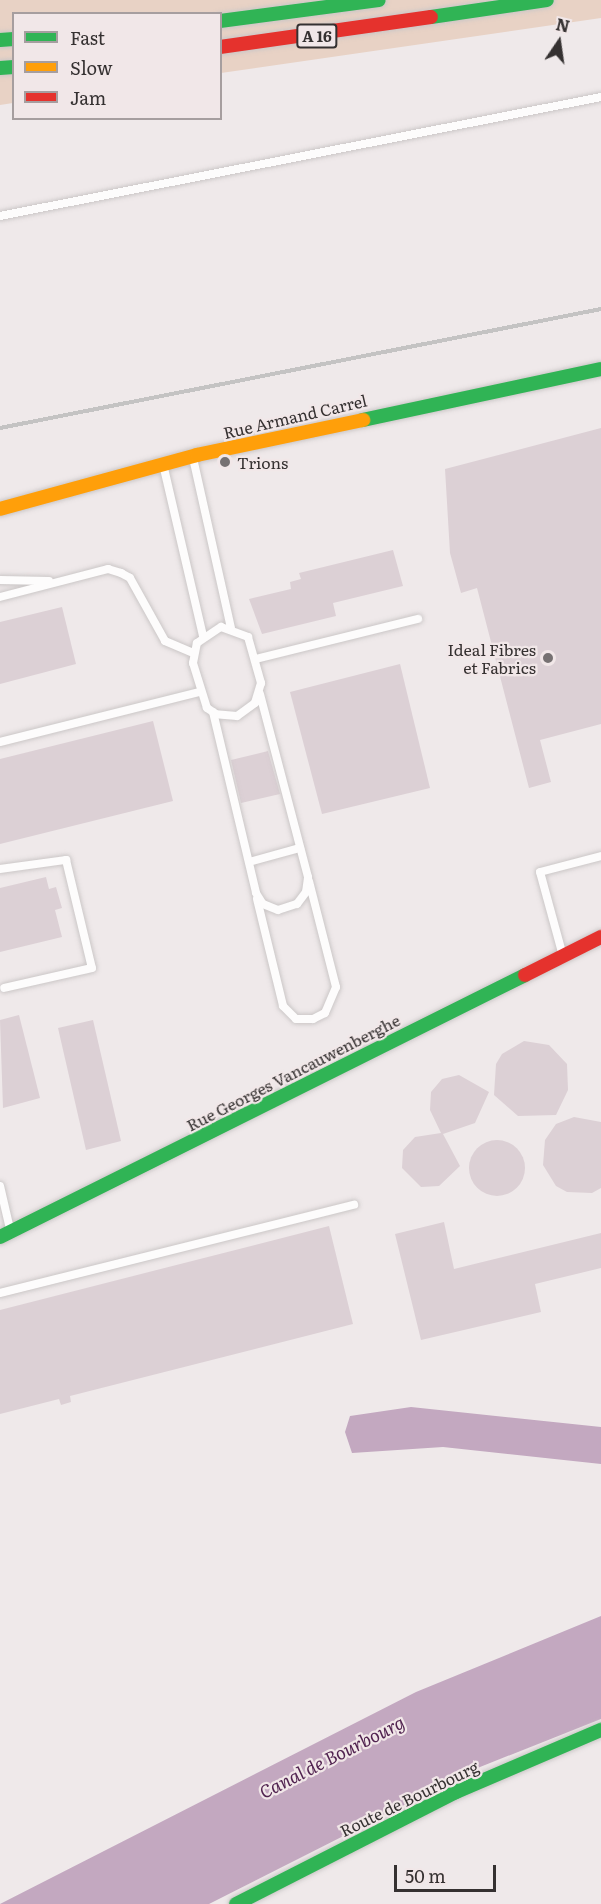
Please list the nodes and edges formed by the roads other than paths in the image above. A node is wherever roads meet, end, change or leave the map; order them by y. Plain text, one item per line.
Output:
1 (379, 0) edge
2 (547, 0) edge
3 (222, 21) edge
4 (222, 47) edge
5 (601, 97) edge
6 (0, 216) edge
7 (601, 369) edge
8 (192, 456) junction
9 (163, 464) junction
10 (0, 510) edge
11 (0, 580) edge
12 (59, 582) junction
13 (0, 597) edge
14 (418, 619) dead end
15 (231, 628) junction
16 (203, 636) junction
17 (193, 653) junction
18 (256, 659) junction
19 (199, 692) junction
20 (260, 694) junction
21 (213, 712) junction
22 (0, 742) edge
23 (300, 848) junction
24 (601, 856) edge
25 (249, 862) junction
26 (0, 869) edge
27 (308, 877) junction
28 (256, 893) junction
29 (601, 937) edge
30 (563, 957) junction
31 (4, 988) dead end
32 (0, 1186) edge
33 (354, 1205) dead end
34 (5, 1235) edge
35 (0, 1293) edge
36 (601, 1730) edge
37 (262, 1898) edge
38 (236, 1904) edge

1 - 3 main road, A 16
2 - 4 main road, A 16
5 - 6 lane
7 - 8 main road, Rue Armand Carrel
8 - 9 main road, Rue Armand Carrel
8 - 15 lane
9 - 10 main road, Rue Armand Carrel
9 - 16 lane
11 - 12 lane
12 - 13 lane
12 - 17 lane
14 - 18 lane
15 - 16 lane
15 - 18 lane
16 - 17 lane
17 - 19 lane
18 - 20 lane
19 - 21 lane
19 - 22 lane
20 - 21 lane
20 - 23 lane
21 - 25 lane
23 - 25 lane
23 - 27 lane
24 - 30 lane
25 - 28 lane
26 - 31 lane
27 - 28 lane
27 - 28 lane
29 - 30 main road, Rue Georges Vancauwenberghe
30 - 34 main road, Rue Georges Vancauwenberghe
32 - 34 lane
33 - 35 lane
36 - 37 main road, Route de Bourbourg
37 - 38 main road, Route de Bourbourg

